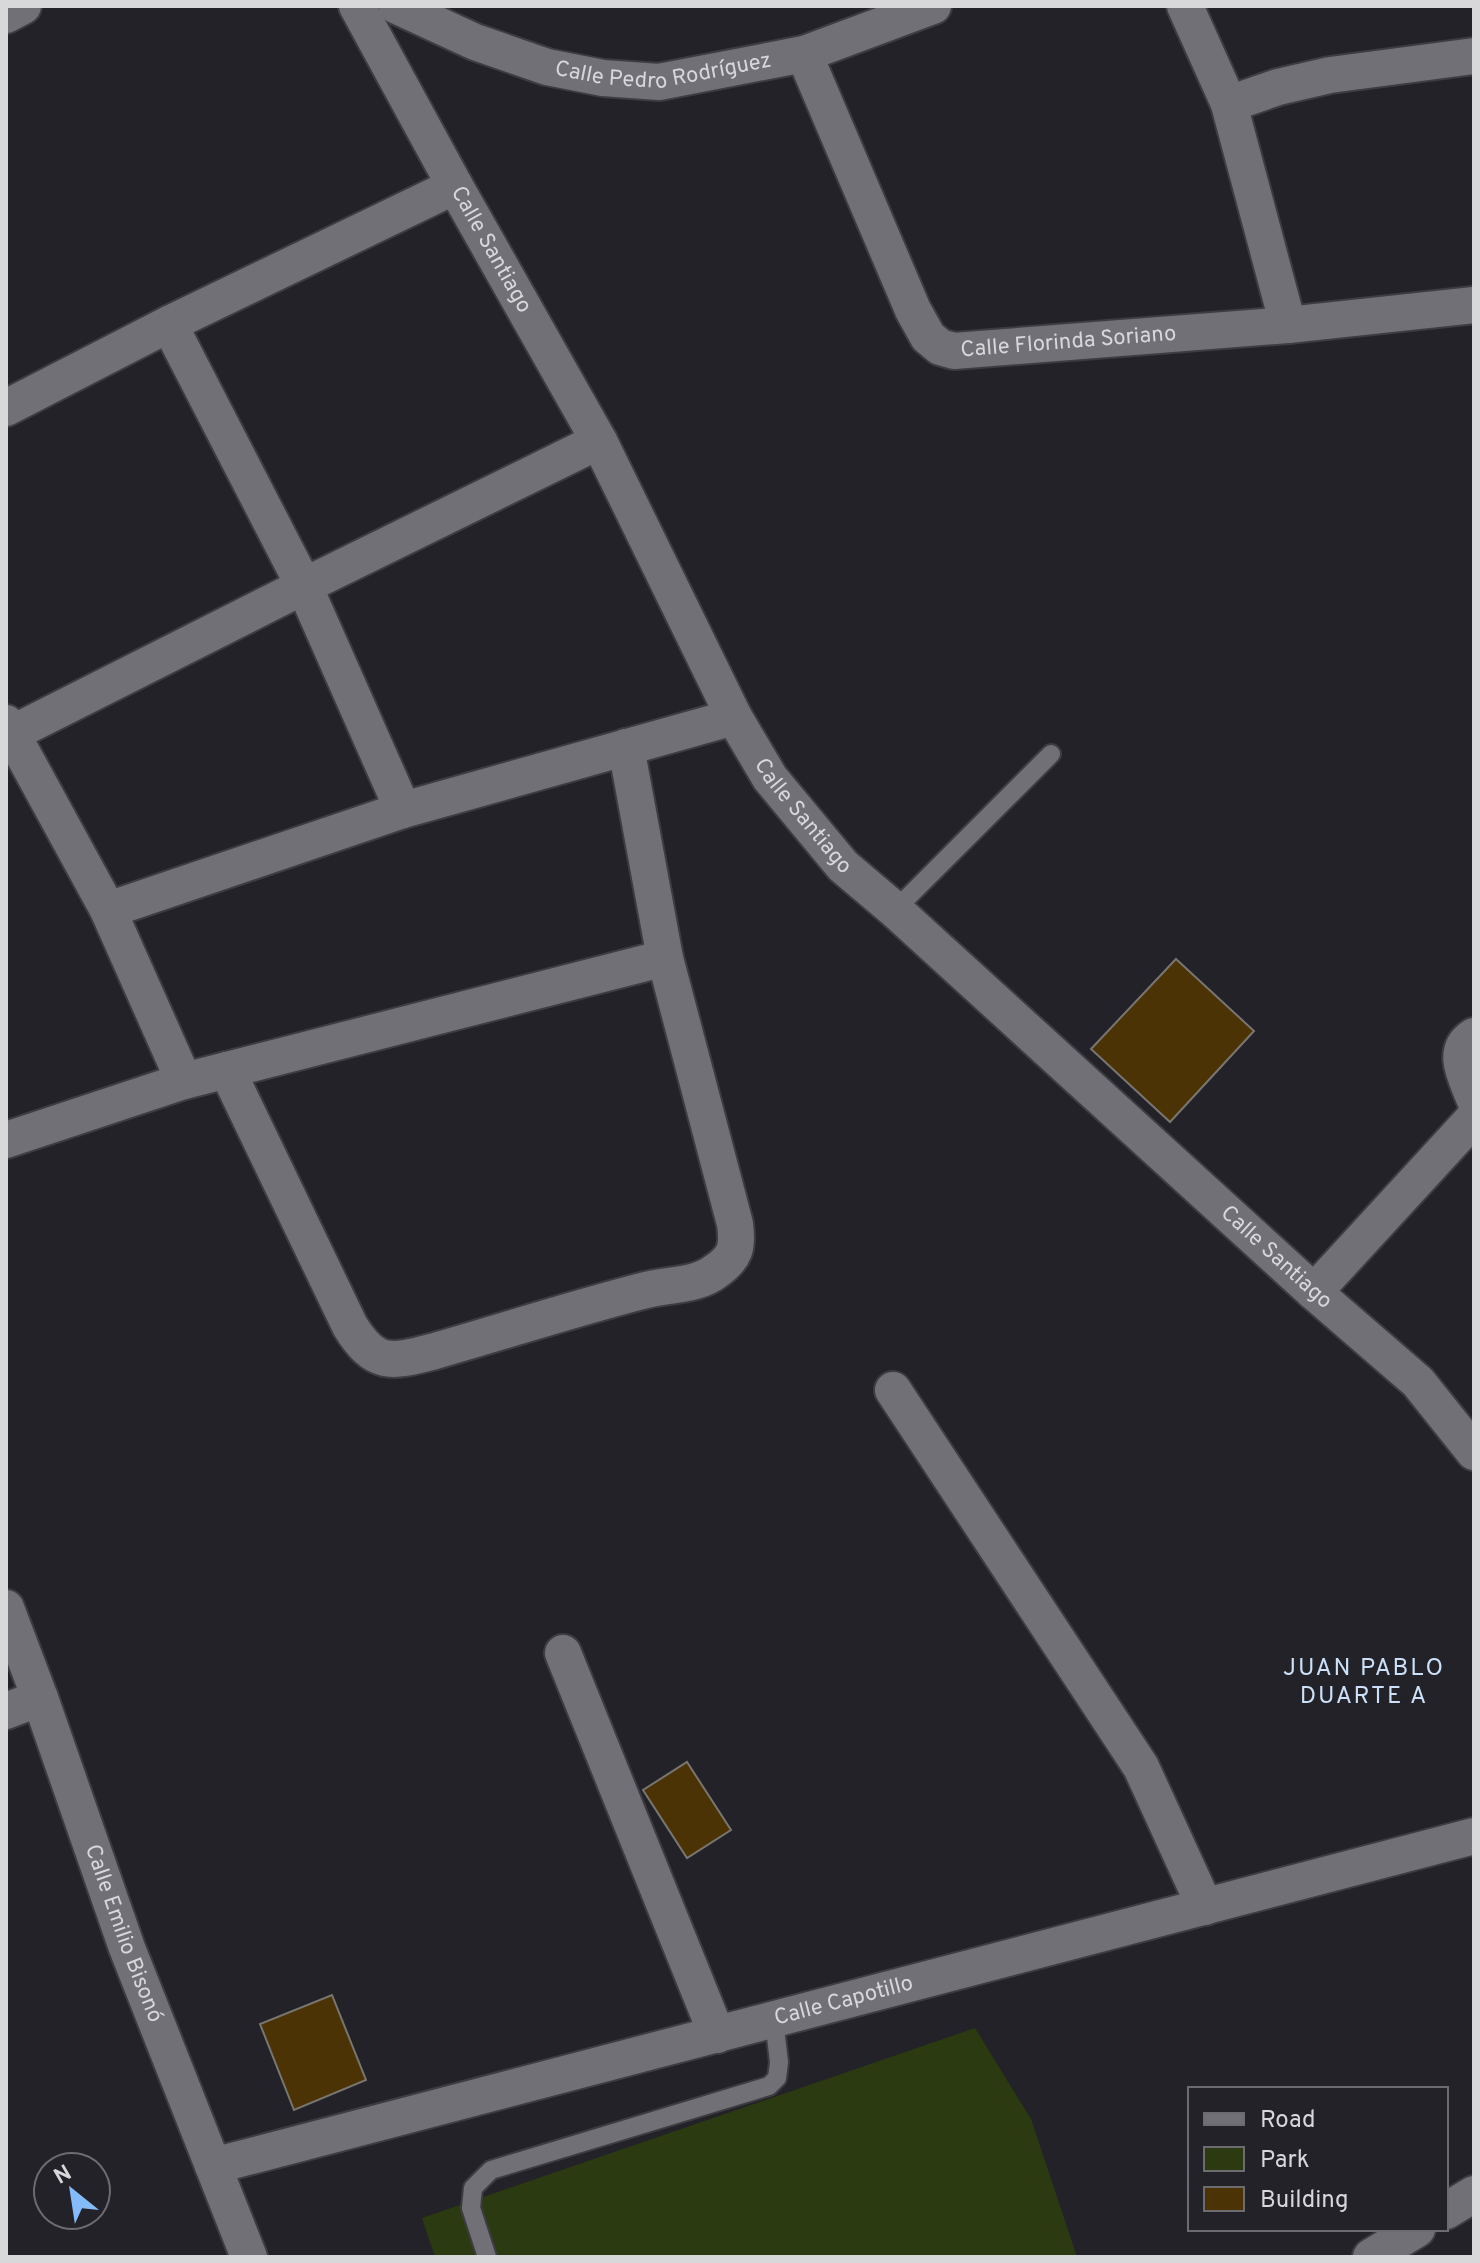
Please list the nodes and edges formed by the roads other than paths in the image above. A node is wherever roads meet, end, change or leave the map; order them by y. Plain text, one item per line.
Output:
1 (23, 6) edge
2 (357, 6) edge
3 (397, 6) edge
4 (933, 6) edge
5 (1185, 6) edge
6 (6, 15) edge
7 (804, 54) junction
8 (1474, 56) edge
9 (1229, 104) junction
10 (455, 186) junction
11 (1474, 305) edge
12 (169, 324) junction
13 (1288, 325) junction
14 (6, 408) edge
15 (599, 441) junction
16 (304, 586) junction
17 (734, 717) junction
18 (9, 729) edge
19 (626, 747) junction
20 (1051, 754) dead end
21 (403, 810) junction
22 (108, 910) junction
23 (895, 910) junction
24 (665, 958) junction
25 (1474, 1036) edge
26 (227, 1070) junction
27 (184, 1081) junction
28 (1474, 1098) edge
29 (1474, 1118) edge
30 (6, 1140) edge
31 (1314, 1292) junction
32 (893, 1390) dead end
33 (1474, 1452) edge
34 (6, 1608) edge
35 (563, 1653) dead end
36 (40, 1698) junction
37 (6, 1711) edge
38 (1474, 1836) edge
39 (1205, 1907) junction
40 (774, 2020) junction
41 (717, 2035) junction
42 (213, 2166) junction
43 (1474, 2194) edge
44 (1448, 2210) edge
45 (1414, 2231) edge
46 (249, 2257) edge
47 (487, 2257) edge
48 (1371, 2257) edge

1 - 6 street
2 - 10 street, Calle Santiago
3 - 7 street, Calle Pedro Rodríguez
4 - 7 street, Calle Pedro Rodríguez
5 - 9 street
7 - 13 street, Calle Florinda Soriano
8 - 9 street
9 - 13 street
10 - 12 street
10 - 15 street, Calle Santiago
11 - 13 street, Calle Florinda Soriano
12 - 14 street
12 - 16 street
15 - 16 street
15 - 17 street, Calle Santiago
16 - 18 street
16 - 21 street
17 - 19 street
17 - 23 street, Calle Santiago
18 - 22 street
19 - 21 street
19 - 24 street
20 - 23 lane
21 - 22 street
22 - 27 street
23 - 31 street, Calle Santiago
24 - 26 street
24 - 26 street
25 - 28 street
26 - 27 street
27 - 30 street
29 - 31 street
31 - 33 street, Calle Santiago
32 - 39 street
34 - 36 street, Calle Emilio Bisonó
35 - 41 street
36 - 37 street
36 - 42 street, Calle Emilio Bisonó
38 - 39 street, Calle Capotillo
39 - 40 street, Calle Capotillo
40 - 41 street, Calle Capotillo
40 - 47 lane
41 - 42 street, Calle Capotillo
42 - 46 street, Calle Emilio Bisonó
43 - 44 street
45 - 48 street

